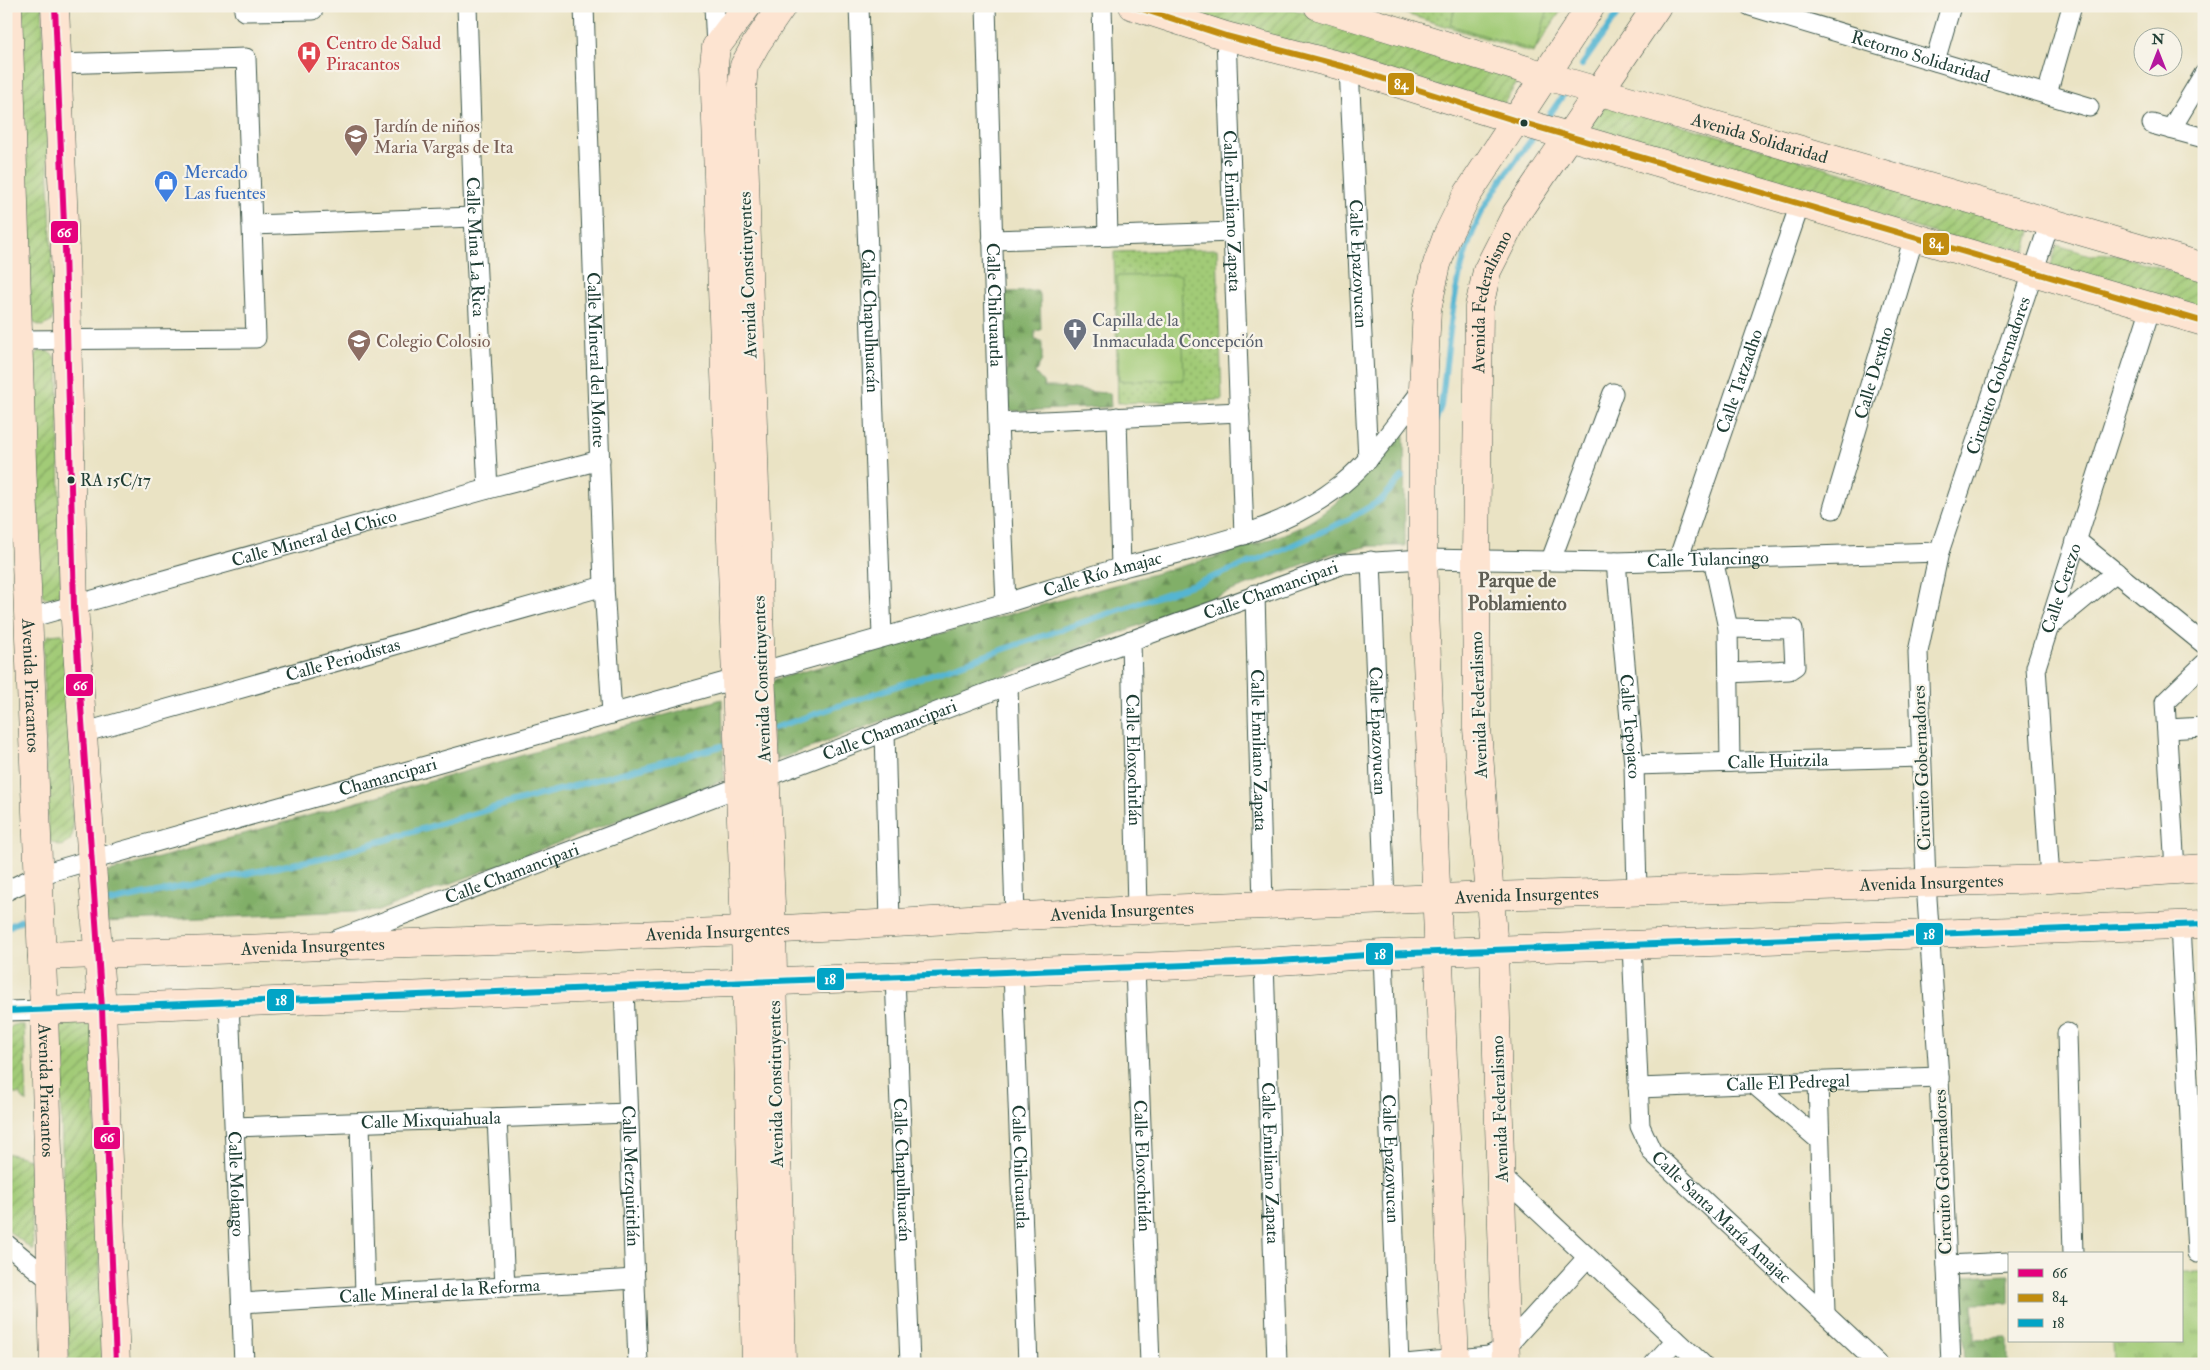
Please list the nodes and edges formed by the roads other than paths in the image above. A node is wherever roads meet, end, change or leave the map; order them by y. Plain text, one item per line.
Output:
1 (8, 6) edge
2 (55, 6) edge
3 (313, 6) edge
4 (468, 6) edge
5 (584, 6) edge
6 (714, 6) edge
7 (747, 6) edge
8 (782, 6) edge
9 (859, 6) edge
10 (986, 6) edge
11 (1102, 6) edge
12 (1133, 6) edge
13 (1318, 6) edge
14 (1591, 6) edge
15 (1657, 6) edge
16 (1750, 6) edge
17 (1951, 6) edge
18 (2072, 6) edge
19 (244, 11) dead end
20 (1226, 36) junction
21 (716, 47) junction
22 (1935, 61) junction
23 (58, 64) junction
24 (1349, 68) junction
25 (2204, 74) edge
26 (1546, 76) junction
27 (1601, 90) junction
28 (2047, 94) junction
29 (2089, 107) dead end
30 (1517, 121) junction
31 (8, 123) edge
32 (2152, 124) dead end
33 (2171, 130) junction
34 (1569, 136) junction
35 (2204, 138) edge
36 (1800, 204) junction
37 (474, 218) junction
38 (2050, 222) junction
39 (252, 225) junction
40 (1233, 232) junction
41 (1108, 236) junction
42 (1914, 237) junction
43 (992, 240) junction
44 (2204, 267) edge
45 (2033, 272) junction
46 (2152, 306) junction
47 (2204, 322) edge
48 (19, 340) junction
49 (68, 340) junction
50 (723, 343) junction
51 (750, 343) junction
52 (1423, 388) junction
53 (1613, 393) dead end
54 (1240, 412) junction
55 (1117, 417) junction
56 (998, 423) junction
57 (600, 460) junction
58 (1368, 460) junction
59 (14, 463) edge
60 (488, 489) junction
61 (15, 496) edge
62 (1833, 509) dead end
63 (1244, 535) junction
64 (2076, 540) junction
65 (1939, 552) junction
66 (1422, 559) junction
67 (1476, 559) junction
68 (1713, 559) junction
69 (1371, 560) junction
70 (1551, 560) junction
71 (1678, 560) junction
72 (1616, 562) junction
73 (1121, 568) junction
74 (2116, 572) junction
75 (604, 586) junction
76 (1255, 594) junction
77 (1006, 602) junction
78 (74, 606) junction
79 (29, 618) junction
80 (1728, 628) junction
81 (2048, 628) junction
82 (882, 636) junction
83 (1131, 640) junction
84 (2204, 644) edge
85 (2204, 664) edge
86 (1729, 673) junction
87 (748, 675) junction
88 (1008, 685) junction
89 (612, 714) junction
90 (2204, 727) edge
91 (2166, 729) junction
92 (885, 731) junction
93 (82, 733) junction
94 (1920, 757) junction
95 (1730, 762) junction
96 (1634, 765) junction
97 (766, 776) junction
98 (740, 786) junction
99 (91, 860) junction
100 (2204, 868) edge
101 (2174, 870) junction
102 (39, 876) junction
103 (2050, 879) junction
104 (1926, 883) junction
105 (6, 891) edge
106 (1637, 891) junction
107 (1490, 896) junction
108 (1436, 898) junction
109 (1385, 900) junction
110 (1263, 905) junction
111 (1137, 910) junction
112 (1015, 916) junction
113 (890, 922) junction
114 (2192, 924) edge
115 (772, 929) junction
116 (745, 931) junction
117 (1930, 934) junction
118 (1632, 945) junction
119 (316, 948) junction
120 (1494, 950) junction
121 (1438, 952) junction
122 (99, 954) junction
123 (1383, 954) junction
124 (42, 956) junction
125 (1264, 962) junction
126 (1135, 967) junction
127 (1013, 971) junction
128 (895, 976) junction
129 (774, 982) junction
130 (746, 983) junction
131 (624, 988) junction
132 (229, 1004) junction
133 (102, 1008) junction
134 (44, 1010) junction
135 (6, 1011) edge
136 (2067, 1033) dead end
137 (1939, 1077) junction
138 (1818, 1082) junction
139 (1754, 1084) junction
140 (1638, 1088) junction
141 (629, 1113) junction
142 (498, 1118) junction
143 (360, 1123) junction
144 (234, 1127) junction
145 (1820, 1140) junction
146 (1502, 1176) junction
147 (2198, 1180) edge
148 (6, 1244) edge
149 (2073, 1252) edge
150 (2194, 1254) edge
151 (1587, 1258) junction
152 (2008, 1262) edge
153 (1947, 1264) junction
154 (635, 1279) junction
155 (50, 1280) junction
156 (506, 1287) junction
157 (365, 1295) junction
158 (242, 1303) junction
159 (1825, 1312) junction
160 (1676, 1340) junction
161 (1506, 1356) edge
162 (1455, 1362) edge
163 (54, 1364) edge
164 (116, 1364) edge
165 (244, 1364) edge
166 (638, 1364) edge
167 (756, 1364) edge
168 (782, 1364) edge
169 (910, 1364) edge
170 (1028, 1364) edge
171 (1150, 1364) edge
172 (1276, 1364) edge
173 (1399, 1364) edge
174 (1404, 1364) edge
175 (1654, 1364) edge
176 (1702, 1364) edge
177 (1878, 1364) edge
178 (1951, 1364) edge

1 - 31 street, Avenida Piracantos
2 - 23 street
3 - 19 street
4 - 37 street, Calle Mina La Rica
5 - 57 street, Calle Mineral del Monte
6 - 21 street
7 - 21 street
8 - 51 street, Avenida Constituyentes
9 - 82 street, Calle Chapulhuacán
10 - 43 street, Calle Chilcuautla
11 - 41 street
12 - 20 street
13 - 26 street, Avenida Solidaridad
14 - 26 street
15 - 27 street, Avenida Federalismo
16 - 22 street, Retorno Solidaridad
17 - 22 street
18 - 28 street
20 - 24 street
20 - 40 street, Calle Emiliano Zapata
21 - 50 street, Avenida Constituyentes
22 - 28 street, Retorno Solidaridad
23 - 39 street
23 - 49 street
24 - 30 street
24 - 58 street, Calle Epazoyucan
25 - 33 street
26 - 27 street, Avenida Solidaridad
26 - 30 street
27 - 34 street, Avenida Federalismo
27 - 38 street, Avenida Solidaridad
28 - 29 street, Retorno Solidaridad
30 - 34 street
30 - 52 street
31 - 48 street, Avenida Piracantos
32 - 33 street
33 - 35 street
34 - 36 street
34 - 67 street, Avenida Federalismo
36 - 42 street
36 - 71 street, Calle Tatzadho
37 - 39 street
37 - 60 street, Calle Mina La Rica
38 - 44 street, Avenida Solidaridad
38 - 45 street, Circuito Gobernadores
39 - 49 street
40 - 41 street
40 - 54 street, Calle Emiliano Zapata
41 - 43 street
42 - 45 street
42 - 62 street, Calle Dextho
43 - 56 street, Calle Chilcuautla
45 - 46 street
45 - 65 street, Circuito Gobernadores
46 - 47 street
46 - 64 street, Calle Cerezo
48 - 49 street
48 - 59 street, Avenida Piracantos
49 - 78 street
50 - 51 street
50 - 87 street, Avenida Constituyentes
51 - 87 street, Avenida Constituyentes
52 - 58 street, Calle Río Amajac
52 - 66 street
53 - 70 street
54 - 55 street
54 - 63 street, Calle Emiliano Zapata
55 - 56 street
55 - 73 street
56 - 77 street, Calle Chilcuautla
57 - 60 street, Calle Mineral del Chico
57 - 75 street, Calle Mineral del Monte
58 - 63 street, Calle Río Amajac
59 - 61 street, Avenida Piracantos
60 - 78 street, Calle Mineral del Chico
61 - 79 street, Avenida Piracantos
63 - 73 street, Calle Río Amajac
64 - 74 street
64 - 81 street, Calle Cerezo
65 - 68 street, Calle Tulancingo
65 - 94 street, Circuito Gobernadores
66 - 67 street, Calle Chamancipari
66 - 69 street, Calle Chamancipari
66 - 108 street
67 - 70 street, Calle Tulancingo
67 - 107 street, Avenida Federalismo
68 - 71 street, Calle Tulancingo
68 - 80 street
69 - 76 street, Calle Chamancipari
69 - 109 street, Calle Epazoyucan
70 - 72 street, Calle Tulancingo
71 - 72 street, Calle Tulancingo
72 - 96 street, Calle Tepojaco
73 - 77 street, Calle Río Amajac
74 - 81 street
74 - 84 street
75 - 89 street, Calle Mineral del Monte
75 - 93 street, Calle Periodistas
76 - 83 street, Calle Chamancipari
76 - 110 street, Calle Emiliano Zapata
77 - 82 street, Calle Río Amajac
78 - 79 street, Calle Mineral del Chico
78 - 93 street
79 - 102 street, Avenida Piracantos
80 - 86 street
80 - 86 street
81 - 103 street, Calle Cerezo
82 - 87 street, Calle Río Amajac
83 - 88 street, Calle Chamancipari
83 - 111 street, Calle Eloxochitlán
85 - 91 street
86 - 95 street
87 - 89 street, Chamancipari
87 - 97 street, Avenida Constituyentes
87 - 98 street, Avenida Constituyentes
88 - 92 street, Calle Chamancipari
88 - 112 street
89 - 99 street, Chamancipari
90 - 91 street
91 - 101 street
92 - 97 street, Calle Chamancipari
92 - 113 street
93 - 99 street
94 - 95 street, Calle Huitzila
94 - 104 street, Circuito Gobernadores
95 - 96 street, Calle Huitzila
96 - 106 street, Calle Tepojaco
97 - 98 street, Calle Chamancipari
97 - 115 street, Avenida Constituyentes
98 - 116 street, Avenida Constituyentes
98 - 119 street, Calle Chamancipari
99 - 102 street, Chamancipari
99 - 122 street
100 - 101 street, Avenida Insurgentes
101 - 103 street, Avenida Insurgentes
102 - 105 street
102 - 124 street, Avenida Piracantos
103 - 104 street, Avenida Insurgentes
104 - 106 street, Avenida Insurgentes
104 - 117 street, Circuito Gobernadores
106 - 107 street, Avenida Insurgentes
107 - 108 street, Avenida Insurgentes
107 - 120 street, Avenida Federalismo
108 - 109 street, Avenida Insurgentes
108 - 121 street
109 - 110 street, Avenida Insurgentes
110 - 111 street, Avenida Insurgentes
111 - 112 street, Avenida Insurgentes
112 - 113 street, Avenida Insurgentes
113 - 115 street, Avenida Insurgentes
114 - 117 street
114 - 147 street
115 - 116 street, Avenida Insurgentes
115 - 129 street, Avenida Constituyentes
116 - 119 street, Avenida Insurgentes
116 - 130 street, Avenida Constituyentes
117 - 118 street
117 - 137 street, Circuito Gobernadores
118 - 120 street
118 - 140 street, Calle Santa María Amajac
119 - 122 street, Avenida Insurgentes
120 - 121 street
120 - 146 street, Avenida Federalismo
121 - 123 street
121 - 162 street
122 - 124 street, Avenida Insurgentes
122 - 133 street
123 - 125 street
123 - 173 street, Calle Epazoyucan
124 - 134 street, Avenida Piracantos
125 - 126 street
125 - 172 street, Calle Emiliano Zapata
126 - 127 street
126 - 171 street, Calle Eloxochitlán
127 - 128 street
127 - 170 street, Calle Chilcuautla
128 - 129 street
128 - 169 street, Calle Chapulhuacán
129 - 130 street
129 - 168 street, Avenida Constituyentes
130 - 131 street
130 - 167 street, Avenida Constituyentes
131 - 132 street
131 - 141 street, Calle Metzquititlán
132 - 133 street
132 - 144 street, Calle Molango
133 - 134 street
133 - 164 street
134 - 135 street
134 - 155 street, Avenida Piracantos
136 - 149 street
137 - 138 street, Calle El Pedregal
137 - 153 street, Circuito Gobernadores
138 - 139 street, Calle El Pedregal
138 - 145 street
139 - 140 street, Calle El Pedregal
139 - 145 street
140 - 159 street, Calle Santa María Amajac
141 - 142 street, Calle Mixquiahuala
141 - 154 street, Calle Metzquititlán
142 - 143 street, Calle Mixquiahuala
142 - 156 street
143 - 144 street, Calle Mixquiahuala
143 - 157 street
144 - 158 street, Calle Molango
145 - 159 street
146 - 151 street
146 - 161 street, Avenida Federalismo
147 - 150 street
148 - 155 street
151 - 160 street
151 - 161 street
152 - 153 street
153 - 178 street, Circuito Gobernadores
154 - 156 street, Calle Mineral de la Reforma
154 - 166 street, Calle Metzquititlán
155 - 163 street, Avenida Piracantos
156 - 157 street, Calle Mineral de la Reforma
157 - 158 street, Calle Mineral de la Reforma
158 - 165 street, Calle Molango
159 - 177 street, Calle Santa María Amajac
160 - 175 street
160 - 176 street
161 - 162 street
162 - 174 street

